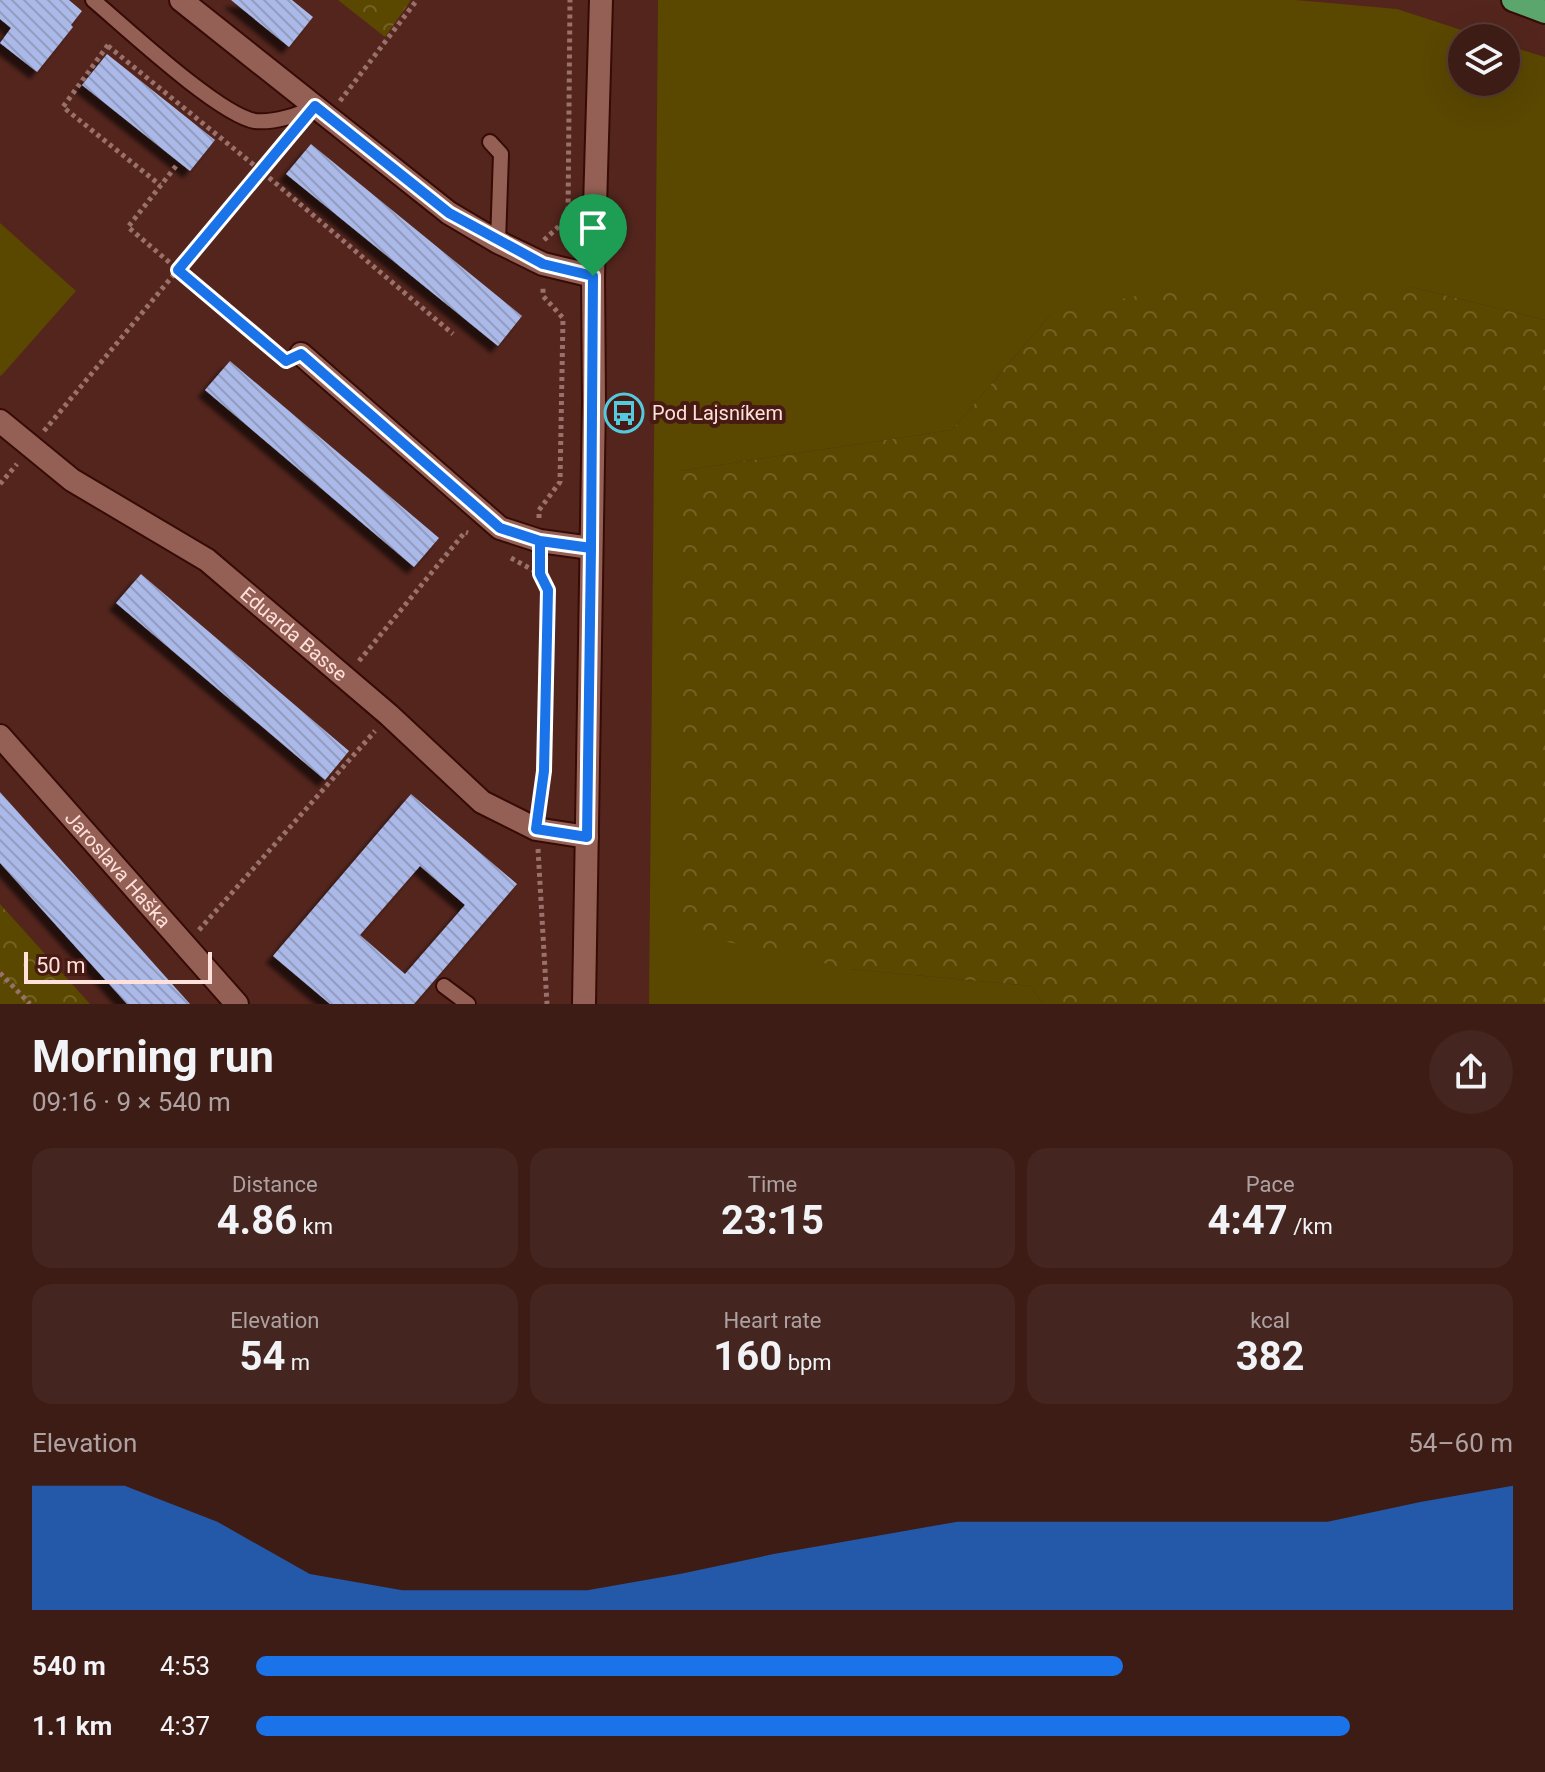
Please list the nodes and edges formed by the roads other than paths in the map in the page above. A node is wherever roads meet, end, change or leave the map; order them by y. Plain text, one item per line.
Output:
1 (93, 0) edge
2 (181, 0) edge
3 (601, 0) edge
4 (1513, 0) edge
5 (1545, 12) edge
6 (322, 112) junction
7 (490, 142) dead end
8 (498, 242) junction
9 (593, 276) junction
10 (301, 354) road end
11 (0, 421) edge
12 (591, 548) junction
13 (0, 736) edge
14 (587, 837) junction
15 (444, 986) dead end
16 (237, 1004) edge
17 (468, 1004) edge
18 (584, 1004) edge

1 - 6 lane
2 - 6 street
3 - 9 street
4 - 5 highway
6 - 8 street
7 - 8 lane
8 - 9 street
9 - 12 street
10 - 12 street
11 - 14 street, Eduarda Basse
12 - 14 street
13 - 16 street, Jaroslava Haška
14 - 18 street
15 - 17 lane

